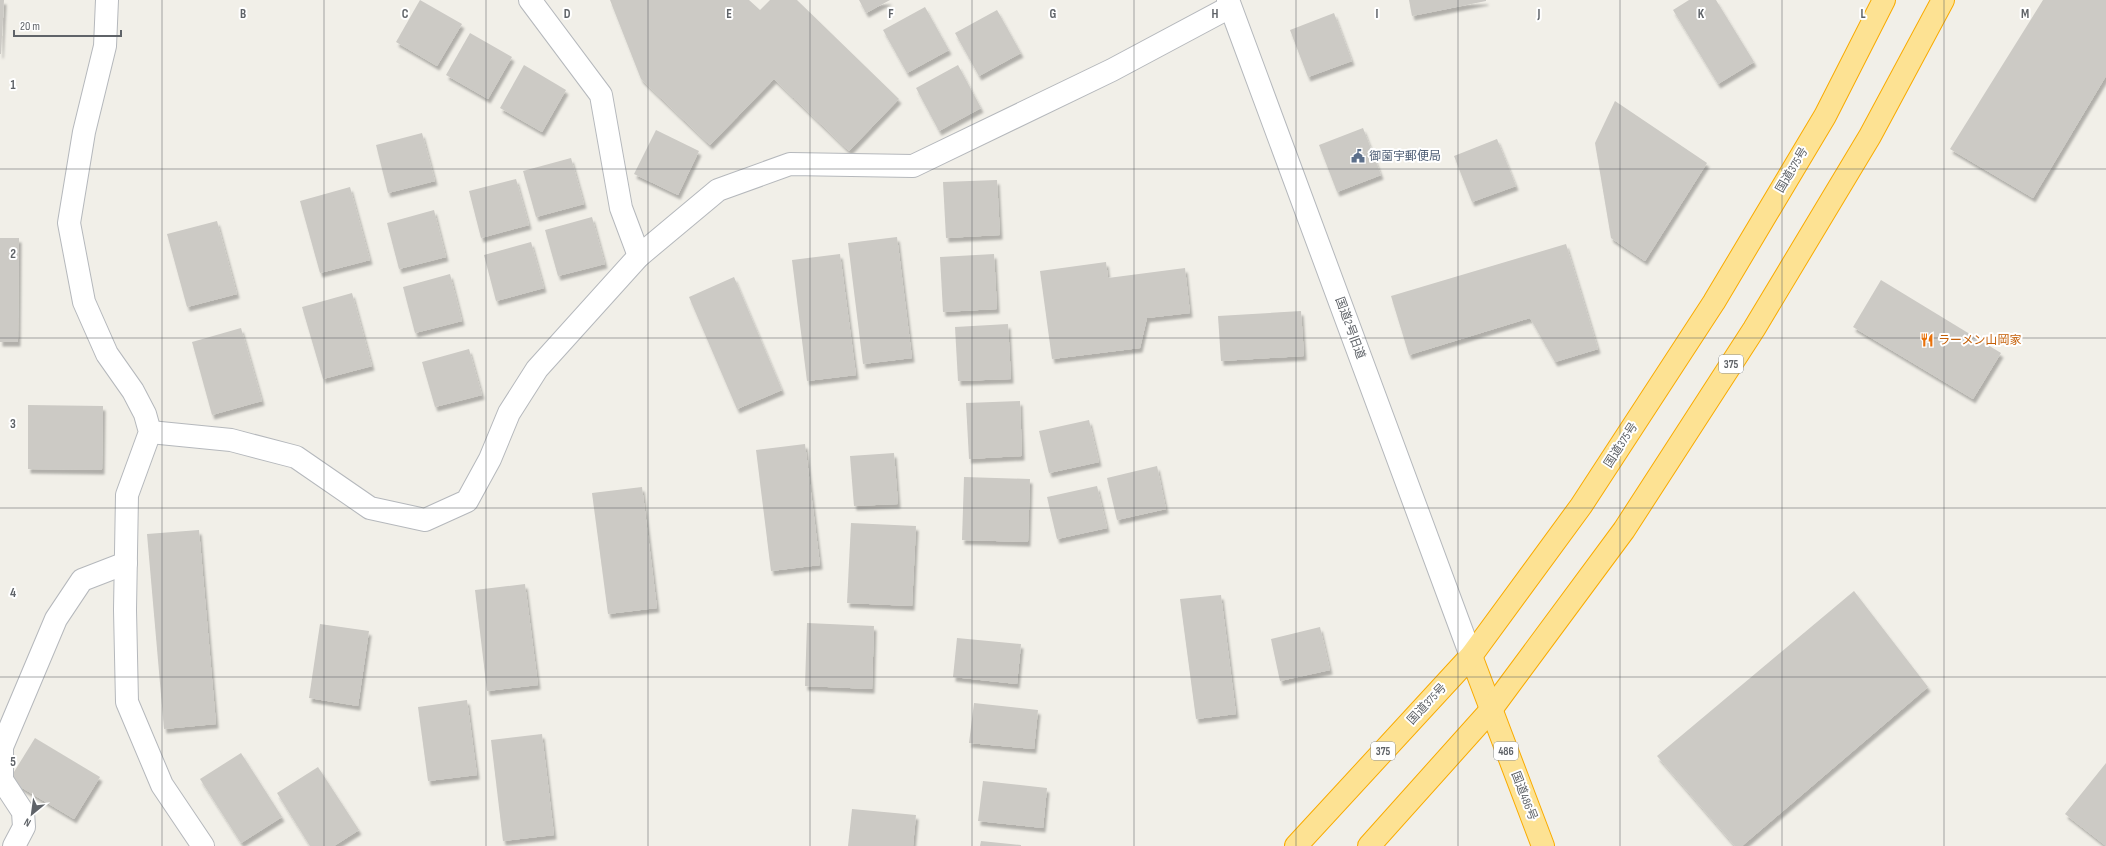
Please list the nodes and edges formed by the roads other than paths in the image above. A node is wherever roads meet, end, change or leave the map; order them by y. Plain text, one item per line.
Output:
1 (107, 0) edge
2 (530, 0) edge
3 (1884, 0) edge
4 (1943, 0) edge
5 (1229, 4) edge
6 (639, 256) junction
7 (150, 432) junction
8 (126, 563) junction
9 (1471, 656) junction
10 (1490, 711) junction
11 (14, 846) edge
12 (203, 846) edge
13 (1296, 846) edge
14 (1369, 846) edge
15 (1543, 846) edge

1 - 7 street
2 - 6 street
3 - 9 highway, 国道375号 / 375
4 - 10 highway, 375
5 - 6 street
5 - 9 street, 国道2号旧道
6 - 7 street
7 - 8 street
8 - 11 street
8 - 12 street
9 - 10 highway, 国道486号 / 486
9 - 13 highway, 国道375号 / 375
10 - 14 highway, 375
10 - 15 highway, 国道486号 / 486

